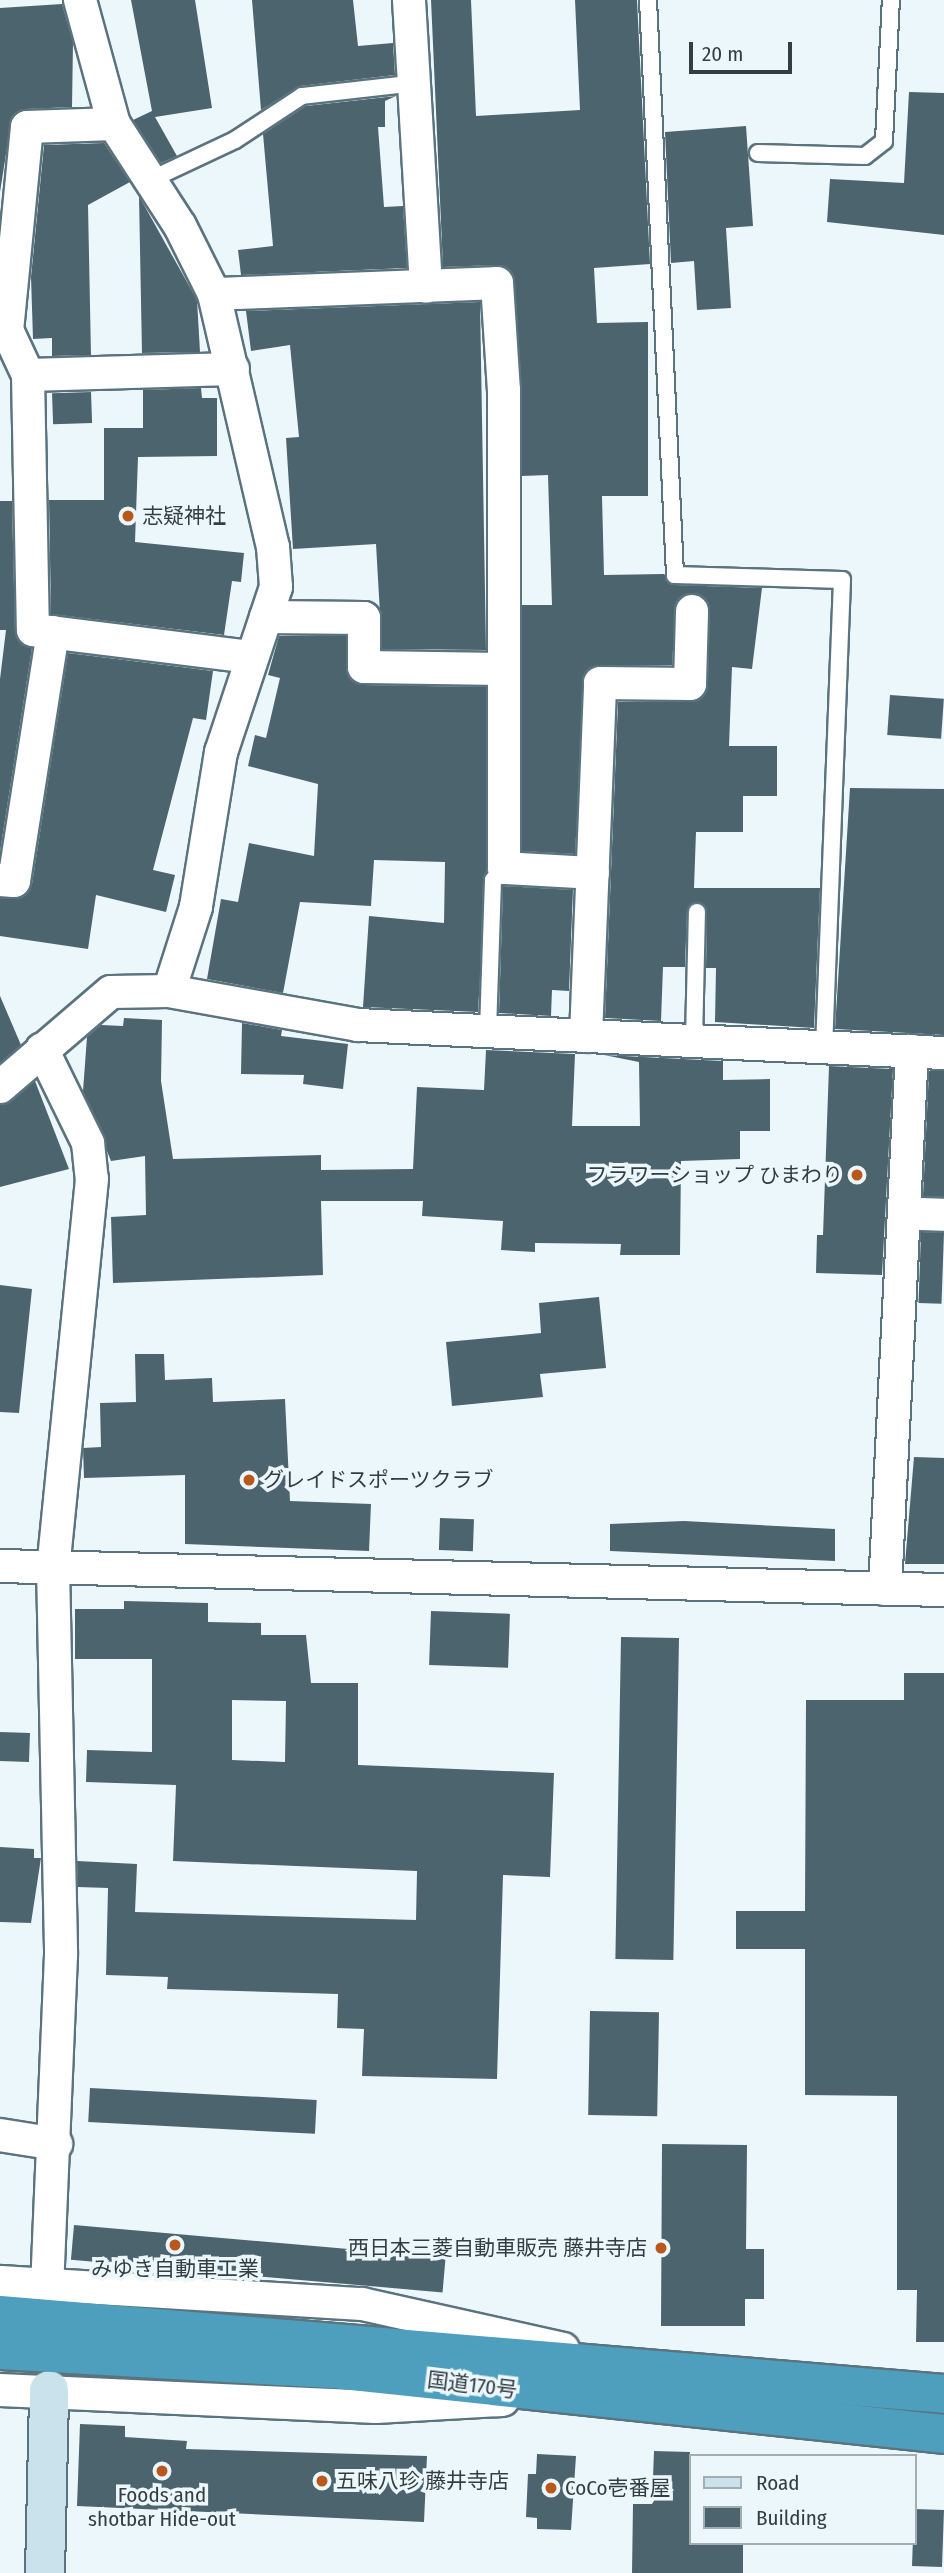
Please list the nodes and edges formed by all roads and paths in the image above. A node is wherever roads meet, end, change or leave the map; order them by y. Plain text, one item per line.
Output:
1 (80, 0) edge
2 (409, 0) edge
3 (648, 0) edge
4 (891, 0) edge
5 (416, 83) junction
6 (114, 124) junction
7 (758, 153) dead end
8 (11, 171) edge
9 (150, 180) junction
10 (426, 286) junction
11 (214, 294) junction
12 (233, 369) junction
13 (28, 375) junction
14 (692, 611) dead end
15 (266, 617) junction
16 (53, 632) junction
17 (251, 657) junction
18 (504, 669) junction
19 (504, 868) junction
20 (593, 873) junction
21 (0, 880) edge
22 (697, 912) dead end
23 (169, 991) junction
24 (488, 1031) junction
25 (586, 1036) junction
26 (694, 1041) junction
27 (824, 1047) junction
28 (43, 1049) junction
29 (912, 1051) junction
30 (944, 1053) edge
31 (0, 1087) edge
32 (0, 1566) edge
33 (53, 1567) junction
34 (885, 1589) junction
35 (944, 1590) edge
36 (0, 2135) edge
37 (55, 2144) junction
38 (0, 2282) edge
39 (47, 2283) junction
40 (0, 2315) edge
41 (0, 2350) edge
42 (641, 2366) junction
43 (0, 2390) edge
44 (49, 2390) junction
45 (944, 2393) edge
46 (561, 2396) junction
47 (944, 2434) edge
48 (45, 2573) edge

1 - 6 street
2 - 5 street
3 - 27 lane
4 - 7 lane
5 - 9 lane
5 - 10 street
6 - 8 street
6 - 9 street
8 - 13 street
9 - 11 street
10 - 11 street
10 - 18 street
11 - 12 street
12 - 13 street
12 - 15 street
13 - 16 street
14 - 20 street
15 - 17 street
15 - 18 street
16 - 17 street
16 - 21 street
17 - 23 street
18 - 19 street
19 - 20 street
19 - 24 lane
20 - 25 street
22 - 26 lane
23 - 24 street
23 - 28 street
24 - 25 street
25 - 26 street
26 - 27 street
27 - 29 street
28 - 31 street
28 - 33 street
29 - 30 street
29 - 34 street
32 - 33 street
33 - 34 street
33 - 37 street
34 - 35 street
36 - 37 street
37 - 39 street
38 - 39 street
39 - 42 street
40 - 42 highway, 国道170号
41 - 46 highway, 国道170号
42 - 45 highway, 国道170号
43 - 44 street
44 - 46 street
44 - 48 street
46 - 47 highway, 国道170号

